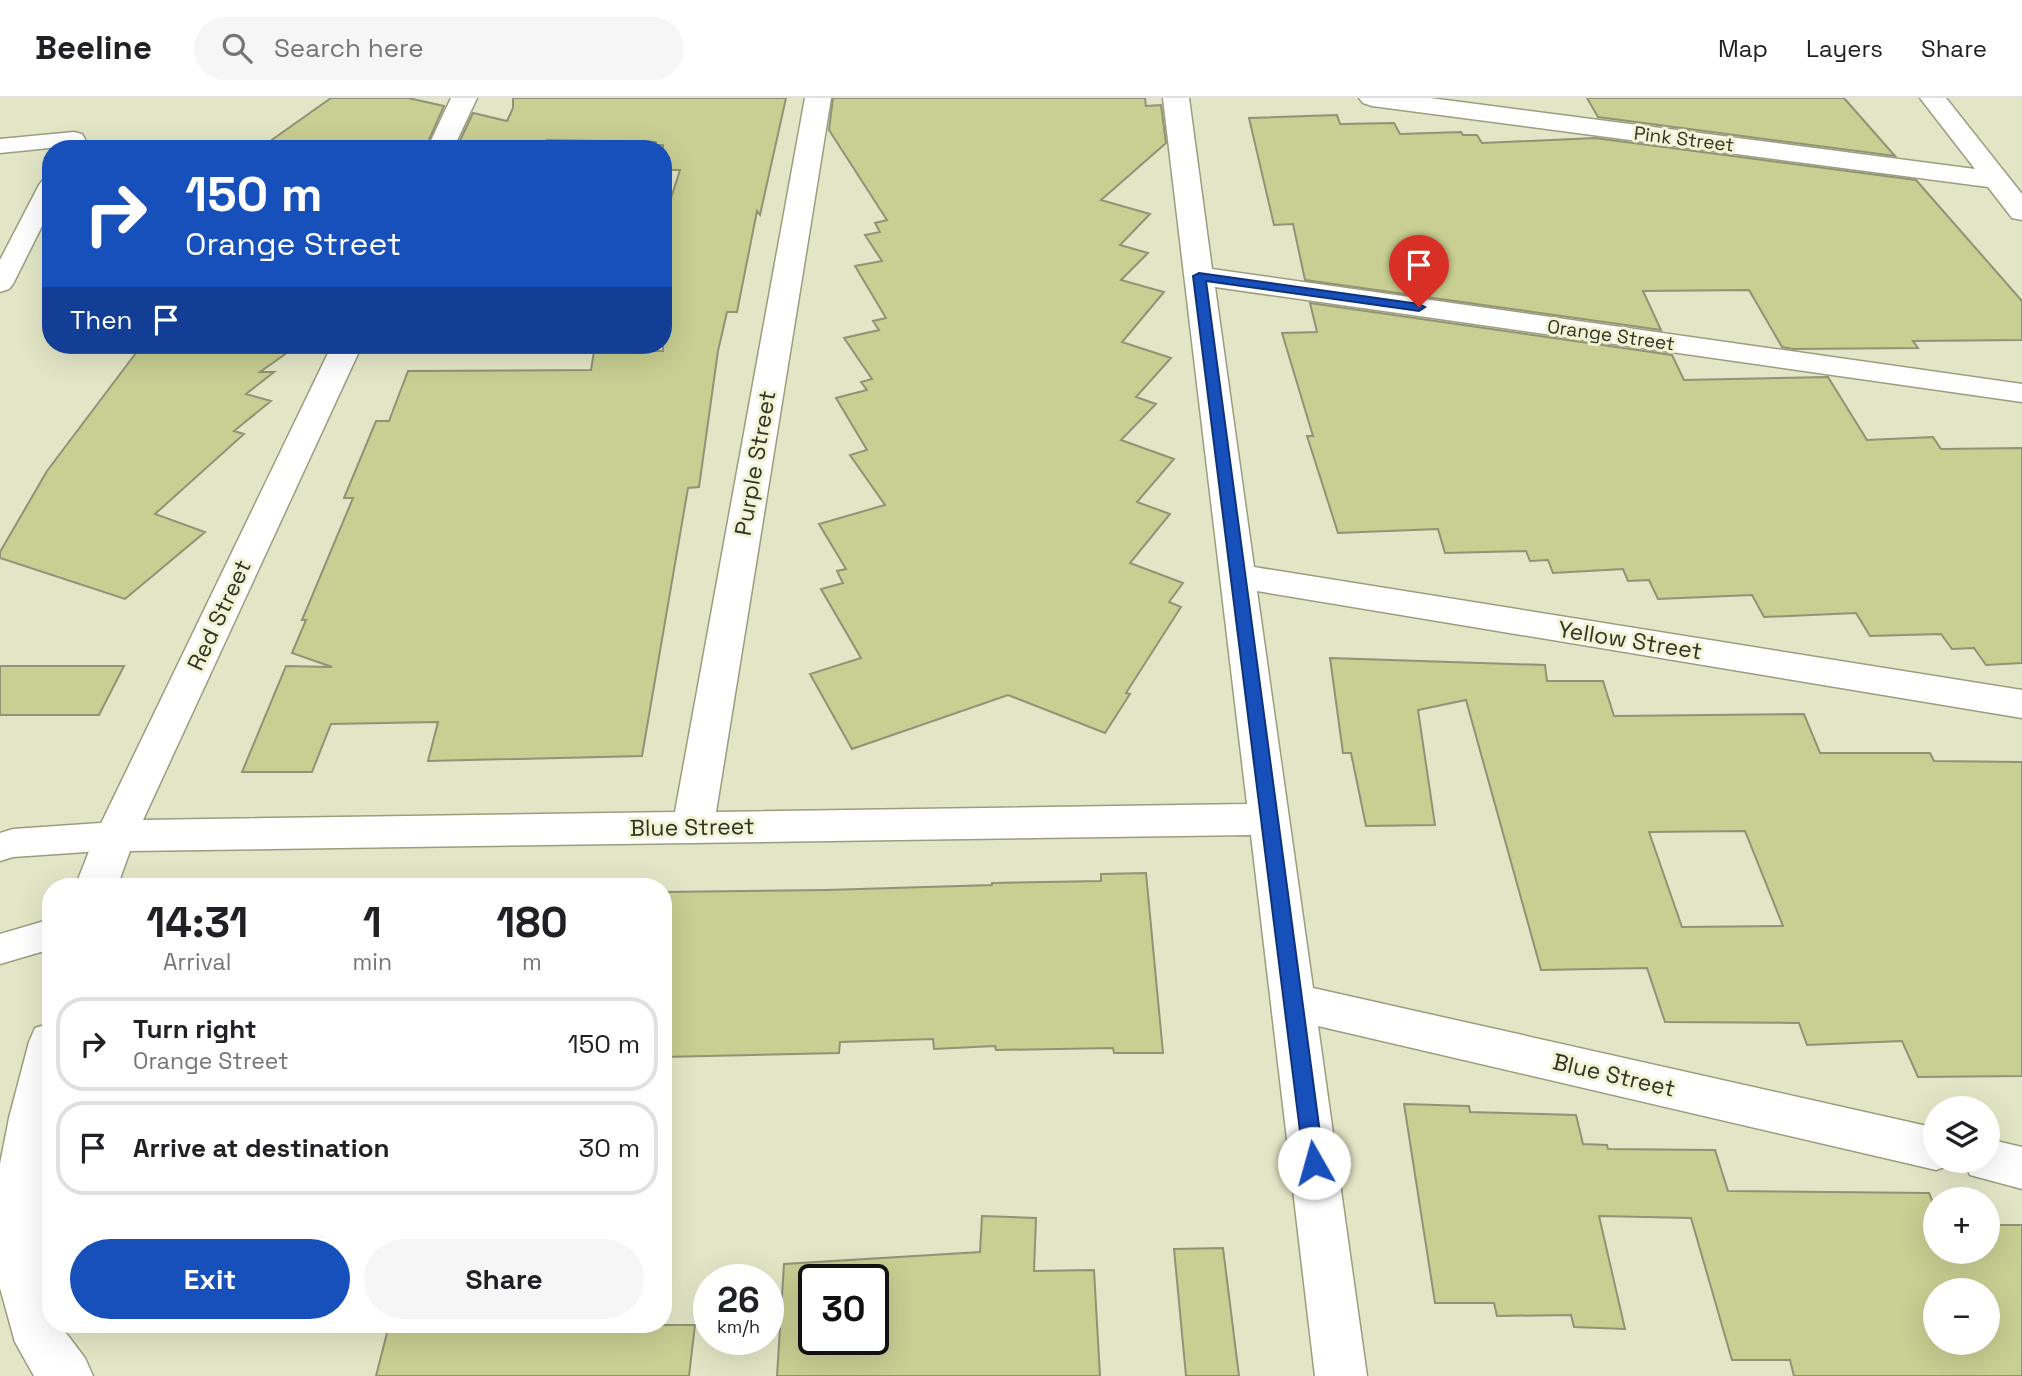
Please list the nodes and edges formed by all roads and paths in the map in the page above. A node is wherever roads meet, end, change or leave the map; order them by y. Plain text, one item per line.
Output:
1 (464, 98) edge
2 (818, 98) edge
3 (1176, 98) edge
4 (1371, 98) edge
5 (1933, 98) edge
6 (444, 140) edge
7 (42, 142) edge
8 (0, 146) edge
9 (1997, 180) junction
10 (42, 202) edge
11 (2022, 212) edge
12 (1199, 276) junction
13 (0, 284) edge
14 (343, 354) edge
15 (2022, 393) edge
16 (1238, 576) junction
17 (2022, 704) edge
18 (1269, 819) junction
19 (693, 827) junction
20 (114, 836) junction
21 (0, 847) edge
22 (99, 878) edge
23 (42, 937) edge
24 (0, 949) edge
25 (1293, 1002) junction
26 (42, 1074) edge
27 (1923, 1146) edge
28 (2000, 1163) edge
29 (2022, 1168) edge
30 (67, 1376) edge
31 (1341, 1376) edge

1 - 6 street
2 - 19 street, Purple Street
3 - 12 street
4 - 9 street, Pink Street
5 - 9 street
7 - 8 lane
9 - 11 street
10 - 13 lane
12 - 15 street, Orange Street
12 - 16 street
14 - 20 street, Red Street
16 - 17 street, Yellow Street
16 - 18 street
18 - 19 street, Blue Street
18 - 25 street
19 - 20 street, Blue Street
20 - 21 lane
20 - 22 street, Red Street
23 - 24 lane
25 - 27 street, Blue Street
25 - 31 street
26 - 30 street
28 - 29 street

